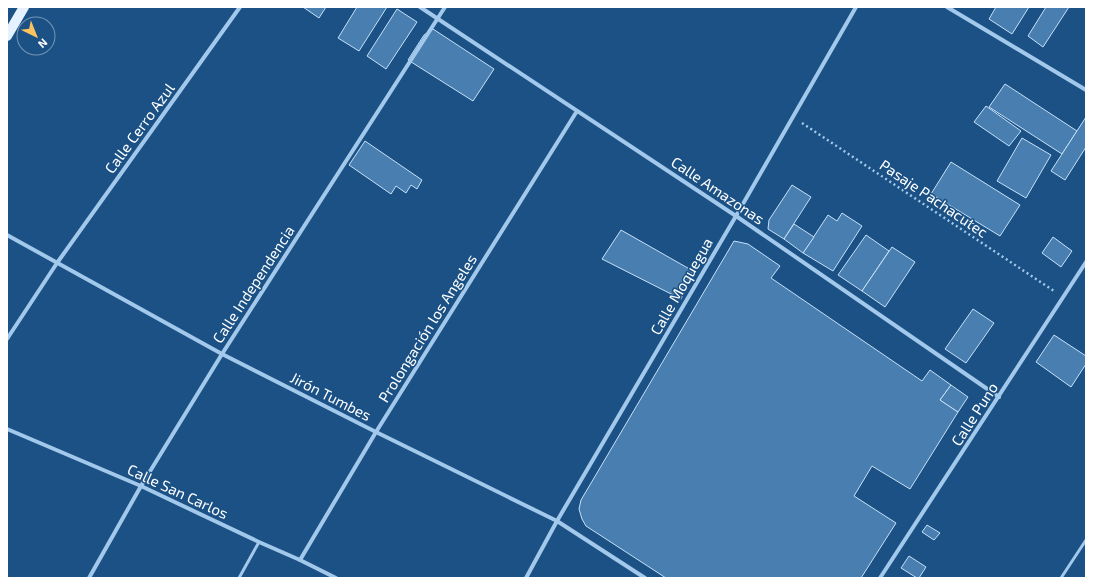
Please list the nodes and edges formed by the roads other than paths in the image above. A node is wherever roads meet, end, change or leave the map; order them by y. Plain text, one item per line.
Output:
1 (24, 7) edge
2 (240, 7) edge
3 (420, 7) edge
4 (445, 7) edge
5 (856, 7) edge
6 (947, 7) edge
7 (438, 18) junction
8 (7, 36) edge
9 (1086, 90) edge
10 (577, 111) junction
11 (736, 216) junction
12 (7, 235) edge
13 (1086, 262) edge
14 (57, 263) junction
15 (7, 339) edge
16 (222, 354) junction
17 (999, 397) junction
18 (7, 429) edge
19 (376, 432) junction
20 (141, 486) junction
21 (557, 521) junction
22 (1086, 540) edge
23 (259, 542) junction
24 (300, 560) junction
25 (89, 578) edge
26 (239, 578) edge
27 (336, 578) edge
28 (526, 578) edge
29 (645, 578) edge
30 (880, 578) edge
31 (1061, 578) edge

1 - 8 main road
2 - 14 street, Calle Cerro Azul
3 - 7 street, Calle Amazonas
4 - 7 street, Calle Independencia
5 - 11 street, Calle Moquegua
6 - 9 street
7 - 10 street, Calle Amazonas
7 - 16 street, Calle Independencia
10 - 11 street, Calle Amazonas
10 - 19 street, Prolongación los Angeles
11 - 17 street, Calle Amazonas
11 - 21 street, Calle Moquegua
12 - 14 street, Jirón Tumbes
13 - 17 street, Calle Puno
14 - 15 street, Calle Cerro Azul
14 - 16 street, Jirón Tumbes
16 - 19 street, Jirón Tumbes
16 - 20 street, Calle Independencia
17 - 30 street, Calle Puno
18 - 20 street, Calle San Carlos
19 - 21 street, Jirón Tumbes
19 - 24 street, Prolongación los Angeles
20 - 23 street, Calle San Carlos
20 - 25 street, Calle Independencia
21 - 28 street, Calle Moquegua
21 - 29 street, Jirón Tumbes
22 - 31 lane
23 - 24 street, Calle San Carlos
23 - 26 lane
24 - 27 street, Calle San Carlos

